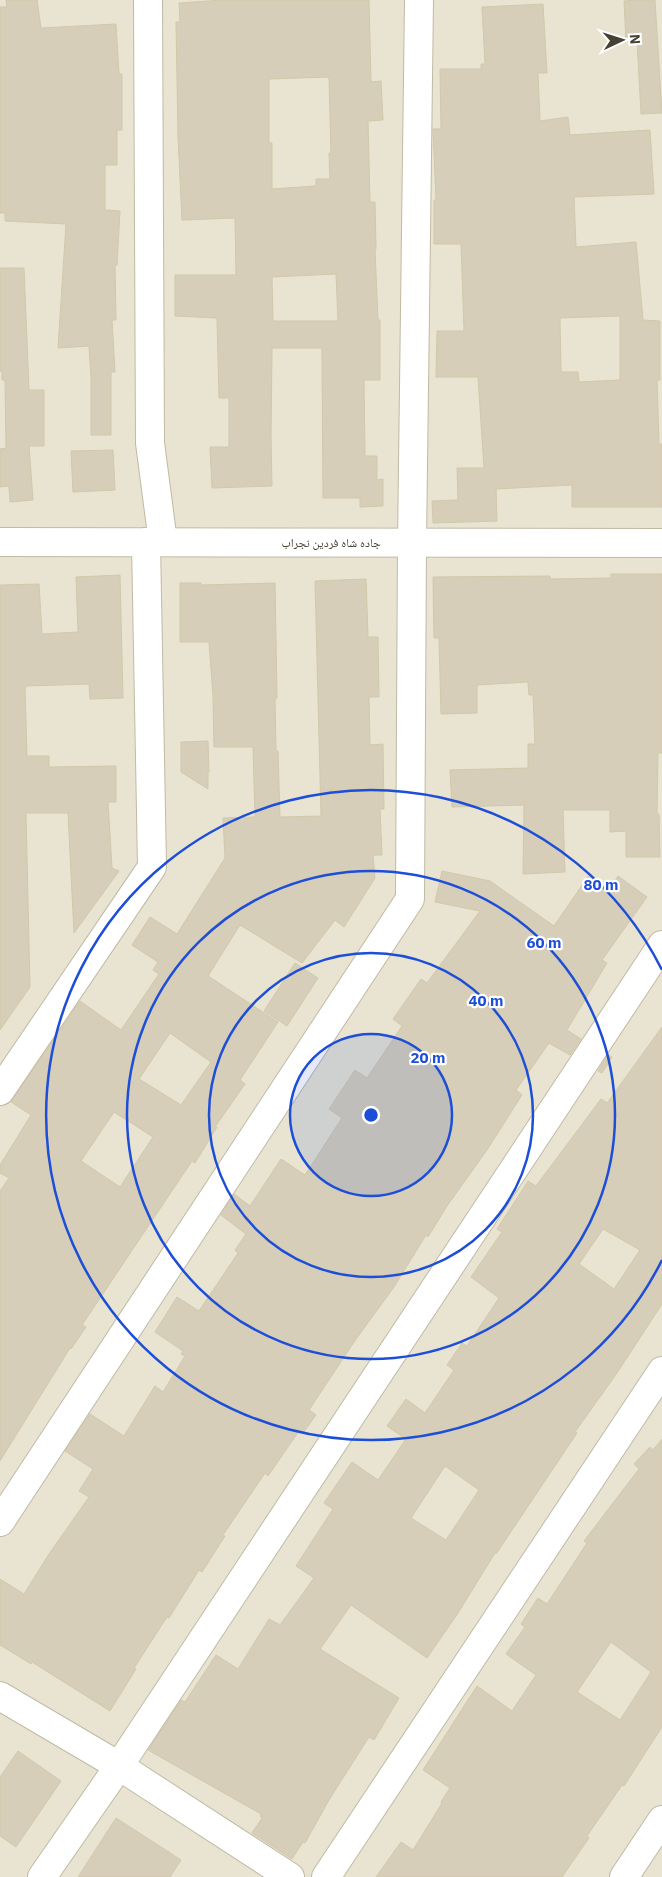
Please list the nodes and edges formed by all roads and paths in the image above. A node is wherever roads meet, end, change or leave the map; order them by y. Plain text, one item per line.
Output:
1 (148, 0) edge
2 (419, 0) edge
3 (0, 542) edge
4 (155, 542) junction
5 (412, 543) junction
6 (662, 543) edge
7 (662, 945) edge
8 (0, 1091) edge
9 (662, 1371) edge
10 (0, 1522) edge
11 (0, 1696) edge
12 (119, 1766) junction
13 (662, 1820) edge
14 (42, 1877) edge
15 (290, 1877) edge
16 (326, 1877) edge
17 (624, 1877) edge

1 - 4 street
2 - 5 street
3 - 4 street, جاده شاه فردین نجراب
4 - 5 street, جاده شاه فردین نجراب
4 - 8 street
5 - 6 street, جاده شاه فردین نجراب
5 - 10 street
7 - 12 street
9 - 16 street
11 - 12 street
12 - 14 street
12 - 15 street
13 - 17 street

